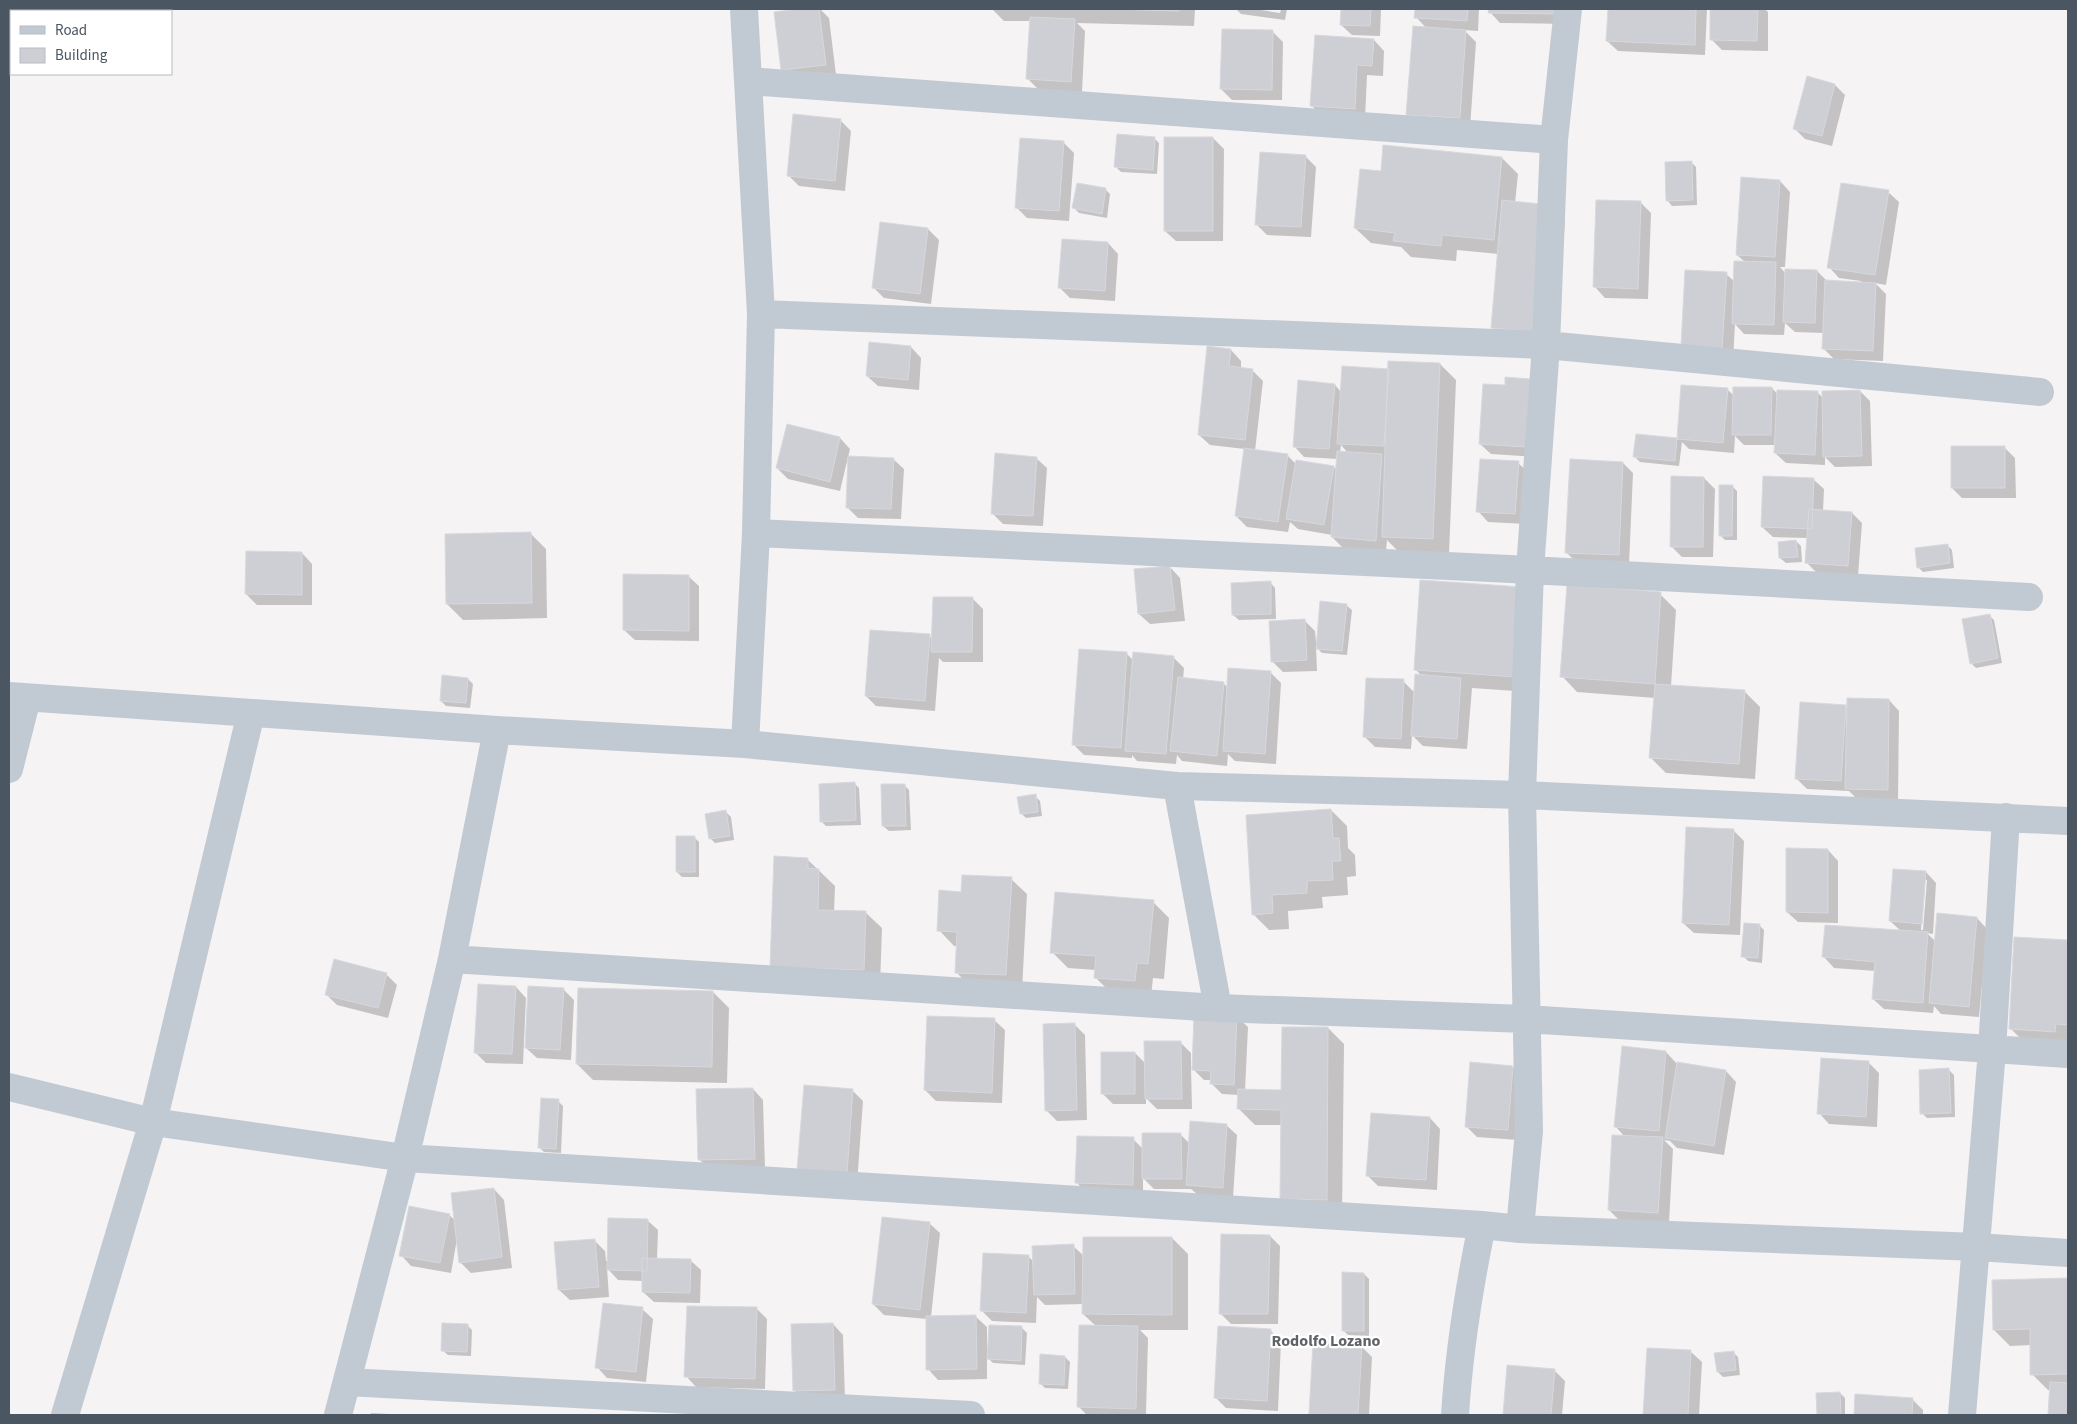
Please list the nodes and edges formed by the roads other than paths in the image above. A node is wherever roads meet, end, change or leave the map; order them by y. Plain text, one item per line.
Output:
1 (744, 9) edge
2 (1568, 9) edge
3 (749, 81) junction
4 (1554, 140) junction
5 (761, 314) junction
6 (1546, 345) junction
7 (2040, 392) dead end
8 (756, 534) junction
9 (1530, 570) junction
10 (2029, 597) dead end
11 (18, 697) edge
12 (251, 713) junction
13 (497, 730) junction
14 (746, 744) junction
15 (9, 769) edge
16 (1178, 786) junction
17 (1522, 795) junction
18 (2006, 817) junction
19 (2068, 821) edge
20 (452, 959) junction
21 (1218, 1008) junction
22 (1526, 1019) junction
23 (1992, 1050) junction
24 (2068, 1054) edge
25 (9, 1088) edge
26 (153, 1122) junction
27 (405, 1158) junction
28 (1482, 1225) junction
29 (1520, 1229) junction
30 (1977, 1247) junction
31 (2068, 1253) edge
32 (347, 1382) junction
33 (65, 1415) edge
34 (338, 1415) edge
35 (970, 1415) edge
36 (1455, 1415) edge
37 (1962, 1415) edge

1 - 3 street
2 - 4 street
3 - 4 street
3 - 5 street
4 - 6 street
5 - 6 street
5 - 8 street
6 - 7 street
6 - 9 street
8 - 9 street
8 - 14 street
9 - 10 street
9 - 17 street
11 - 12 street
11 - 15 street
12 - 13 street
12 - 26 street
13 - 14 street
13 - 20 street
14 - 16 street
16 - 17 street
16 - 21 street
17 - 18 street
17 - 22 street
18 - 19 street
18 - 23 street
20 - 21 street
20 - 27 street
21 - 22 street
22 - 23 street
22 - 29 street
23 - 24 street
23 - 30 street
25 - 26 street
26 - 27 street
26 - 33 street
27 - 28 street
27 - 32 street
28 - 29 street
28 - 36 street
29 - 30 street
30 - 31 street
30 - 37 street
32 - 34 street
32 - 35 street

